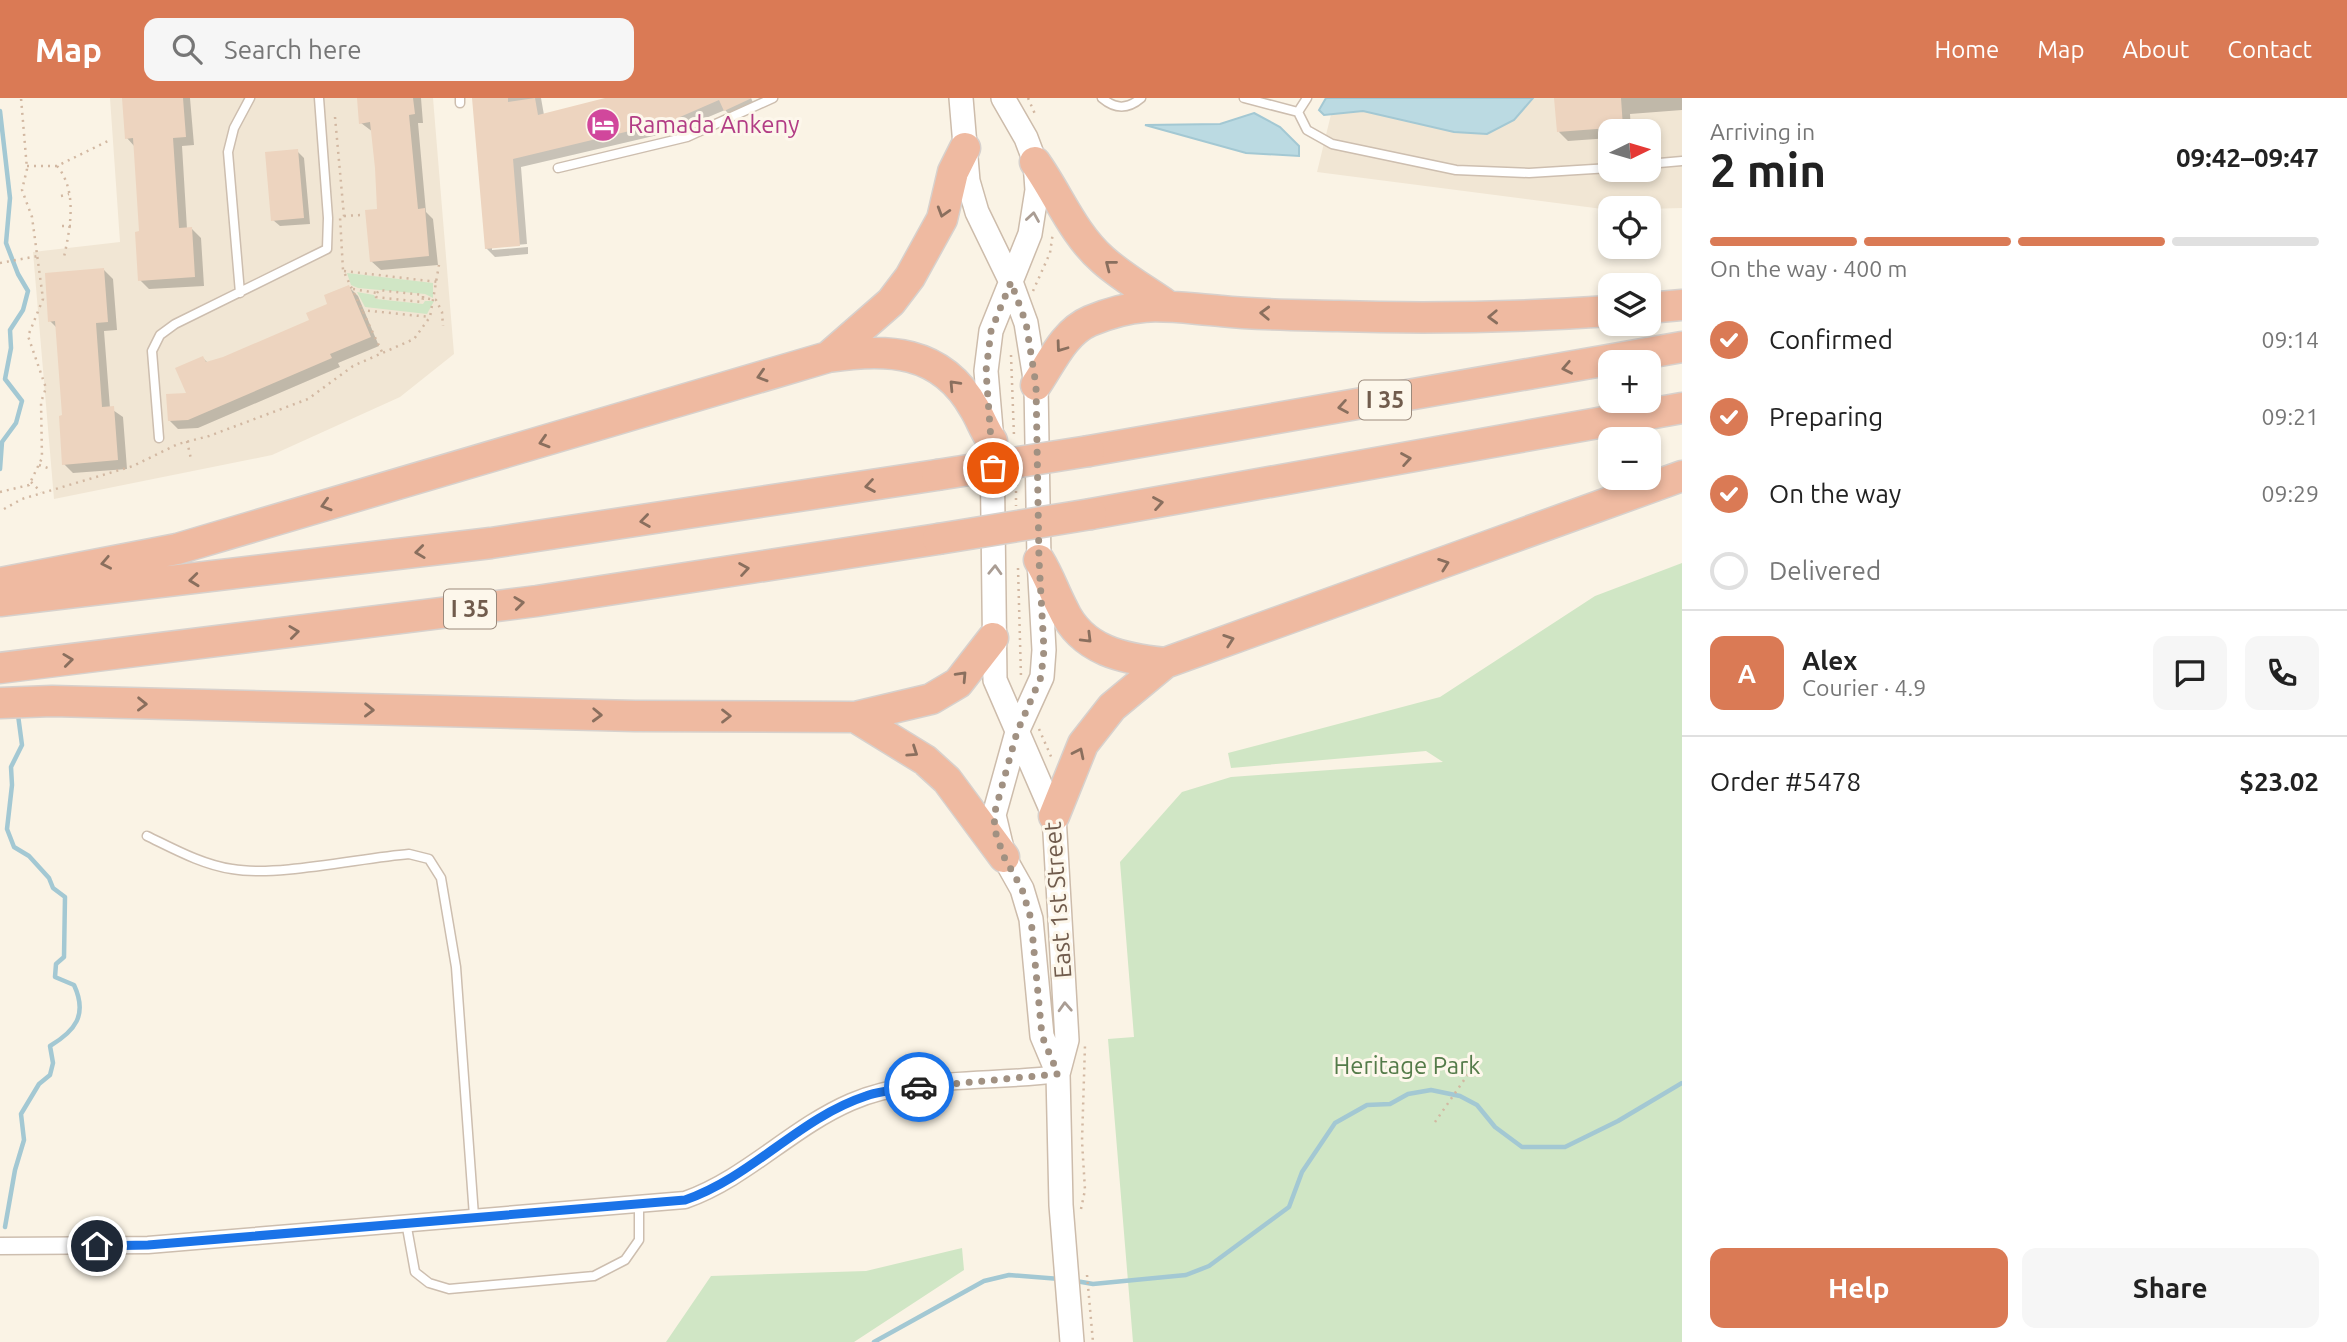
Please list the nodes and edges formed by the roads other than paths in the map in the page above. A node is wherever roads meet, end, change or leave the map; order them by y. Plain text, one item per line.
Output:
1 (250, 98) edge
2 (319, 98) edge
3 (773, 98) edge
4 (961, 98) edge
5 (1003, 98) edge
6 (1102, 98) edge
7 (1141, 98) edge
8 (1244, 98) edge
9 (1307, 98) edge
10 (1298, 112) junction
11 (965, 148) junction
12 (1682, 161) edge
13 (1035, 162) junction
14 (1661, 163) edge
15 (558, 168) dead end
16 (1598, 169) edge
17 (1011, 282) junction
18 (240, 292) junction
19 (1166, 304) junction
20 (1682, 305) edge
21 (1661, 307) edge
22 (1598, 312) edge
23 (1682, 347) edge
24 (828, 357) junction
25 (1036, 385) junction
26 (1682, 408) edge
27 (159, 438) dead end
28 (992, 441) junction
29 (1682, 476) edge
30 (1039, 560) junction
31 (0, 583) edge
32 (0, 601) edge
33 (993, 638) junction
34 (1165, 663) junction
35 (0, 668) edge
36 (0, 703) edge
37 (855, 717) junction
38 (1017, 732) junction
39 (1054, 816) junction
40 (147, 836) dead end
41 (1004, 857) junction
42 (1058, 1074) junction
43 (639, 1203) junction
44 (474, 1216) junction
45 (406, 1222) junction
46 (0, 1246) edge
47 (1072, 1342) edge

1 - 18 lane
2 - 18 lane
3 - 15 lane
4 - 11 main road, East 1st Street
5 - 13 main road, East 1st Street
6 - 7 lane
8 - 10 lane
9 - 10 lane
10 - 16 lane
11 - 17 main road, East 1st Street
11 -> 24 highway
12 - 14 lane
17 -> 13 main road, East 1st Street
19 -> 13 highway
17 - 25 main road, East 1st Street
17 - 28 main road, East 1st Street
18 - 27 lane
22 -> 19 highway
19 -> 25 highway
20 - 21 highway
23 -> 32 highway, I 35, bridge
28 -> 24 highway
24 -> 31 highway
25 - 30 main road, East 1st Street
35 -> 26 highway, I 35, bridge
33 -> 28 main road, East 1st Street
34 -> 29 highway
30 -> 34 highway
30 - 38 main road, East 1st Street
37 -> 33 highway
33 - 38 main road, East 1st Street
39 -> 34 highway
36 -> 37 highway
37 -> 41 highway
38 - 39 main road, East 1st Street
38 - 41 main road, East 1st Street
42 -> 39 main road, East 1st Street
40 - 44 lane
41 - 42 main road, East 1st Street
42 - 43 street
42 - 47 main road, East 1st Street
43 - 44 street
43 - 45 lane
44 - 45 street
45 - 46 street

